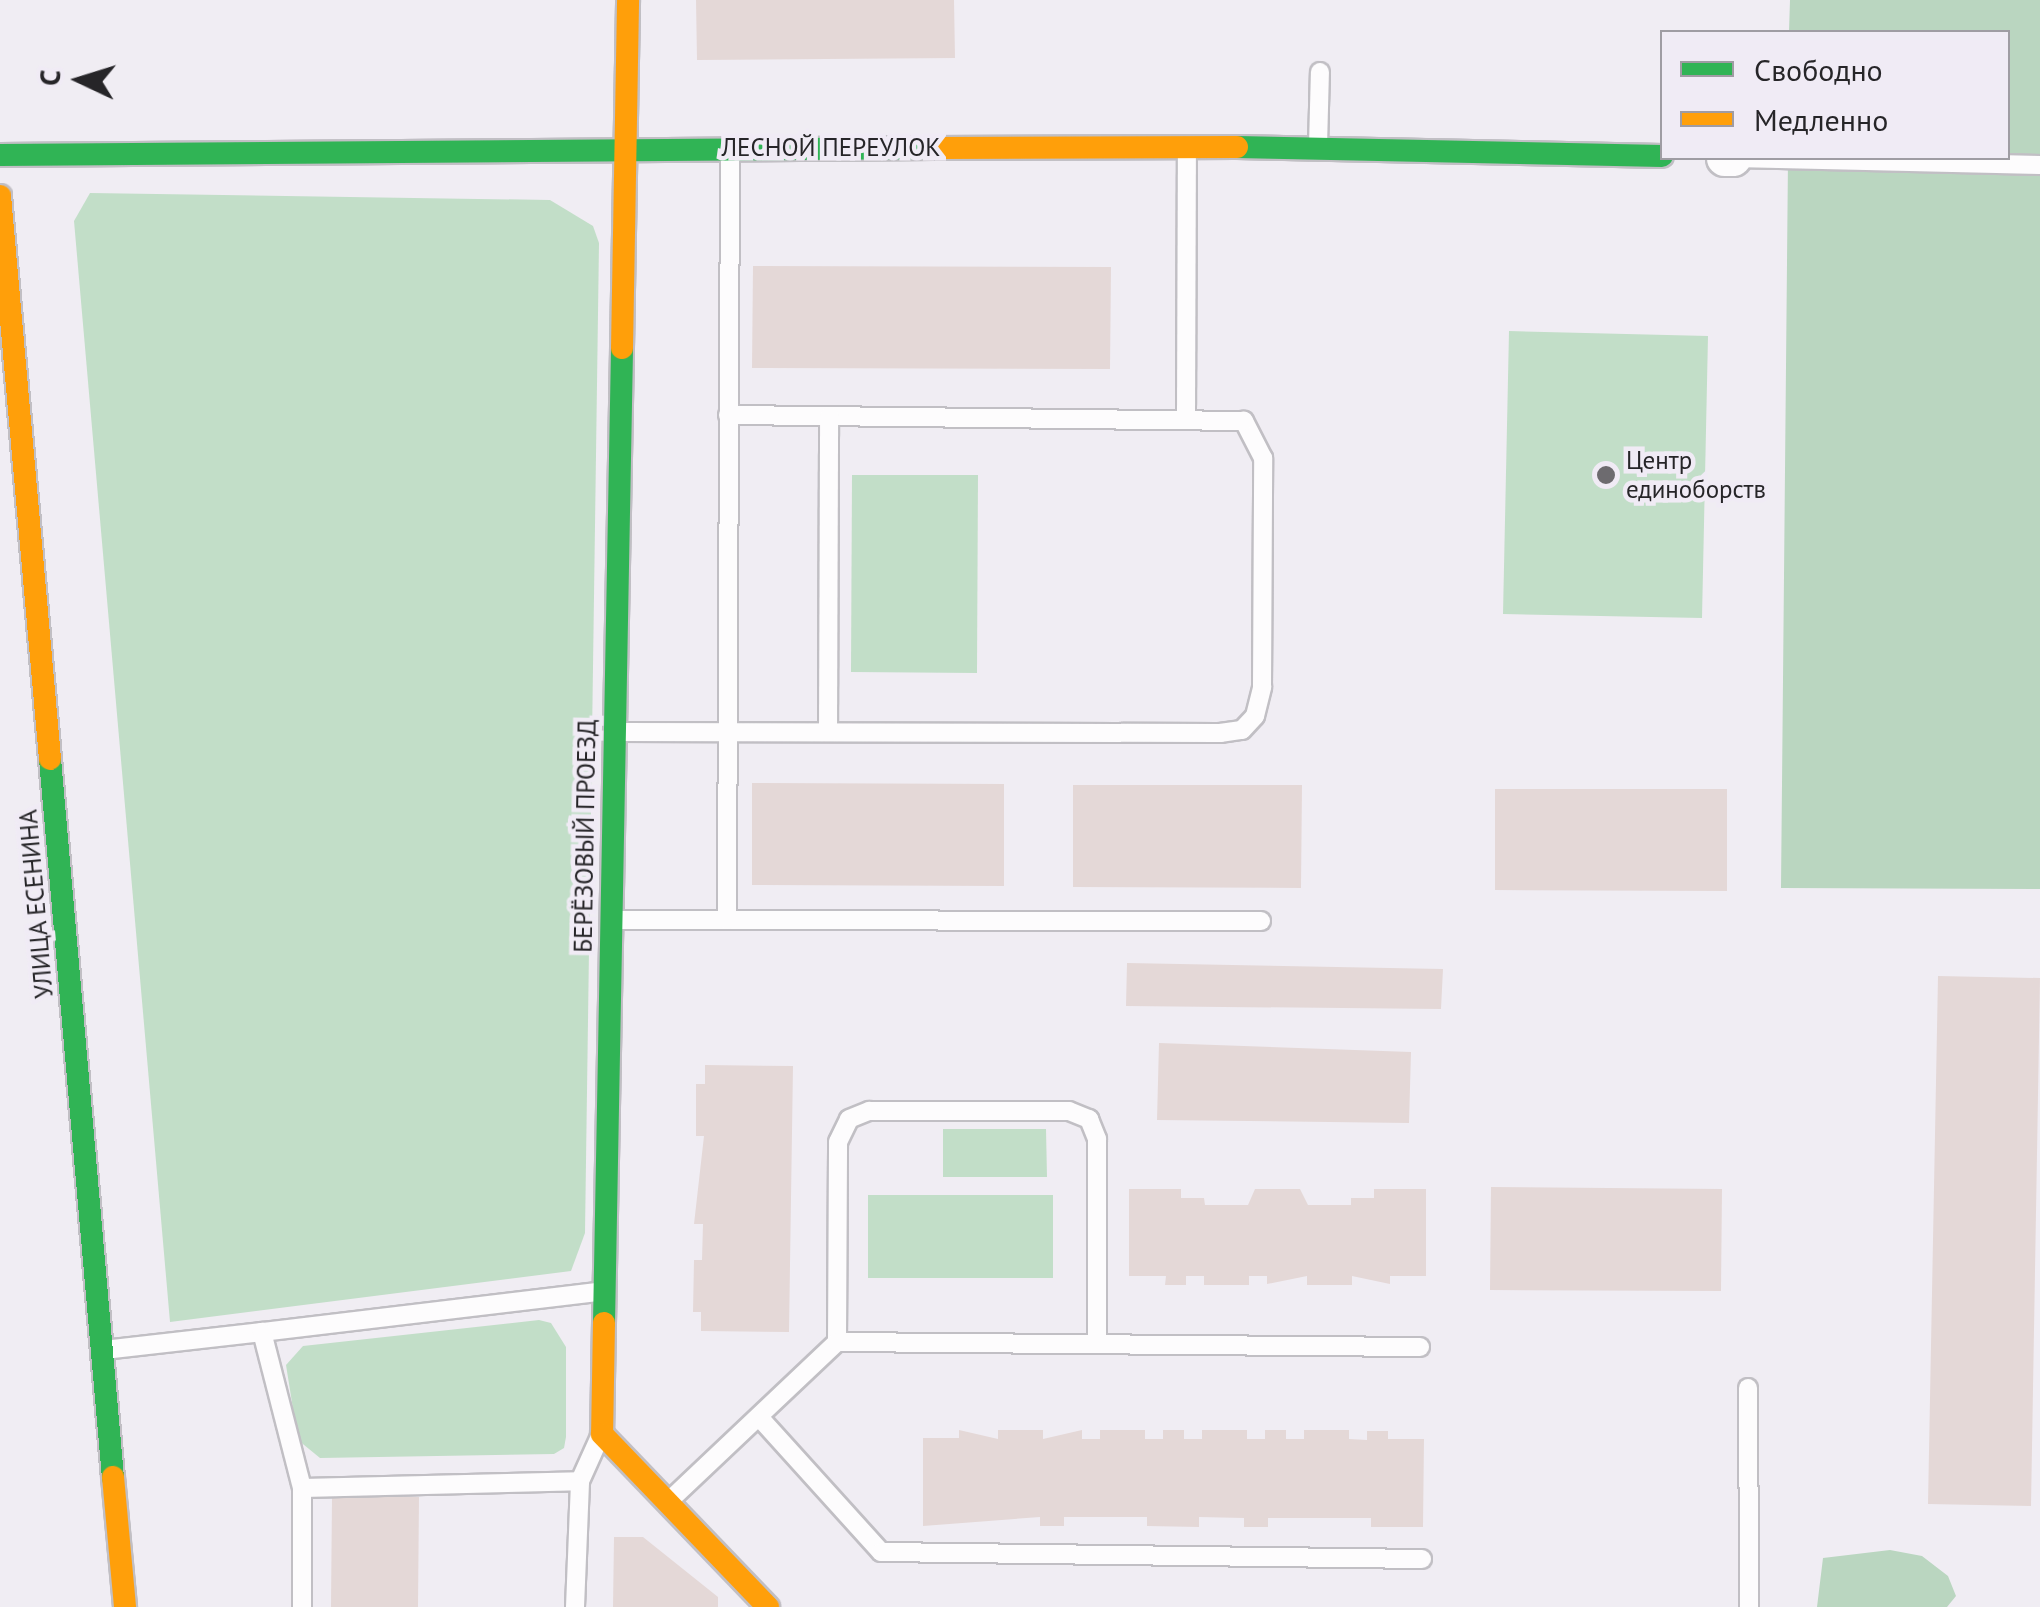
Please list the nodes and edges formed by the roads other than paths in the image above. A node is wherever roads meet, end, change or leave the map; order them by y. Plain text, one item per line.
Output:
1 (628, 0) edge
2 (1320, 72) dead end
3 (1187, 146) junction
4 (1318, 146) junction
5 (730, 147) junction
6 (625, 148) junction
7 (0, 156) edge
8 (1660, 156) edge
9 (1820, 160) edge
10 (2040, 165) edge
11 (0, 196) edge
12 (728, 415) junction
13 (829, 416) junction
14 (1186, 417) junction
15 (614, 732) junction
16 (727, 732) junction
17 (828, 732) junction
18 (611, 920) junction
19 (727, 920) junction
20 (1261, 922) dead end
21 (604, 1292) junction
22 (262, 1332) junction
23 (837, 1342) junction
24 (1097, 1344) junction
25 (1420, 1347) dead end
26 (104, 1350) junction
27 (1748, 1388) dead end
28 (760, 1417) junction
29 (602, 1434) junction
30 (580, 1481) junction
31 (302, 1488) junction
32 (667, 1502) junction
33 (1422, 1558) dead end
34 (125, 1607) edge
35 (302, 1607) edge
36 (575, 1607) edge
37 (768, 1607) edge
38 (1749, 1607) edge

1 - 6 street, БЕРЁЗОВЫЙ ПРОЕЗД
2 - 4 lane
3 - 4 street, ЛЕСНОЙ ПЕРЕУЛОК
3 - 5 street, ЛЕСНОЙ ПЕРЕУЛОК
3 - 14 lane
4 - 8 street, ЛЕСНОЙ ПЕРЕУЛОК
5 - 6 street, ЛЕСНОЙ ПЕРЕУЛОК
5 - 12 lane
6 - 7 street, ЛЕСНОЙ ПЕРЕУЛОК
6 - 15 street, БЕРЁЗОВЫЙ ПРОЕЗД
9 - 10 lane
11 - 26 street, УЛИЦА ЕСЕНИНА
12 - 13 lane
12 - 16 lane
13 - 14 lane
13 - 17 lane
14 - 17 lane
15 - 16 lane
15 - 18 street, БЕРЁЗОВЫЙ ПРОЕЗД
16 - 17 lane
16 - 19 lane
18 - 19 lane
18 - 21 street, БЕРЁЗОВЫЙ ПРОЕЗД
19 - 20 lane
21 - 22 lane
21 - 29 street, БЕРЁЗОВЫЙ ПРОЕЗД
22 - 26 lane
22 - 31 lane
23 - 24 lane
23 - 24 lane
23 - 28 lane
24 - 25 lane
26 - 34 street, УЛИЦА ЕСЕНИНА
27 - 38 lane
28 - 32 lane
28 - 33 lane
29 - 30 lane
29 - 32 street
30 - 31 lane
30 - 36 lane
31 - 35 lane
32 - 37 street

